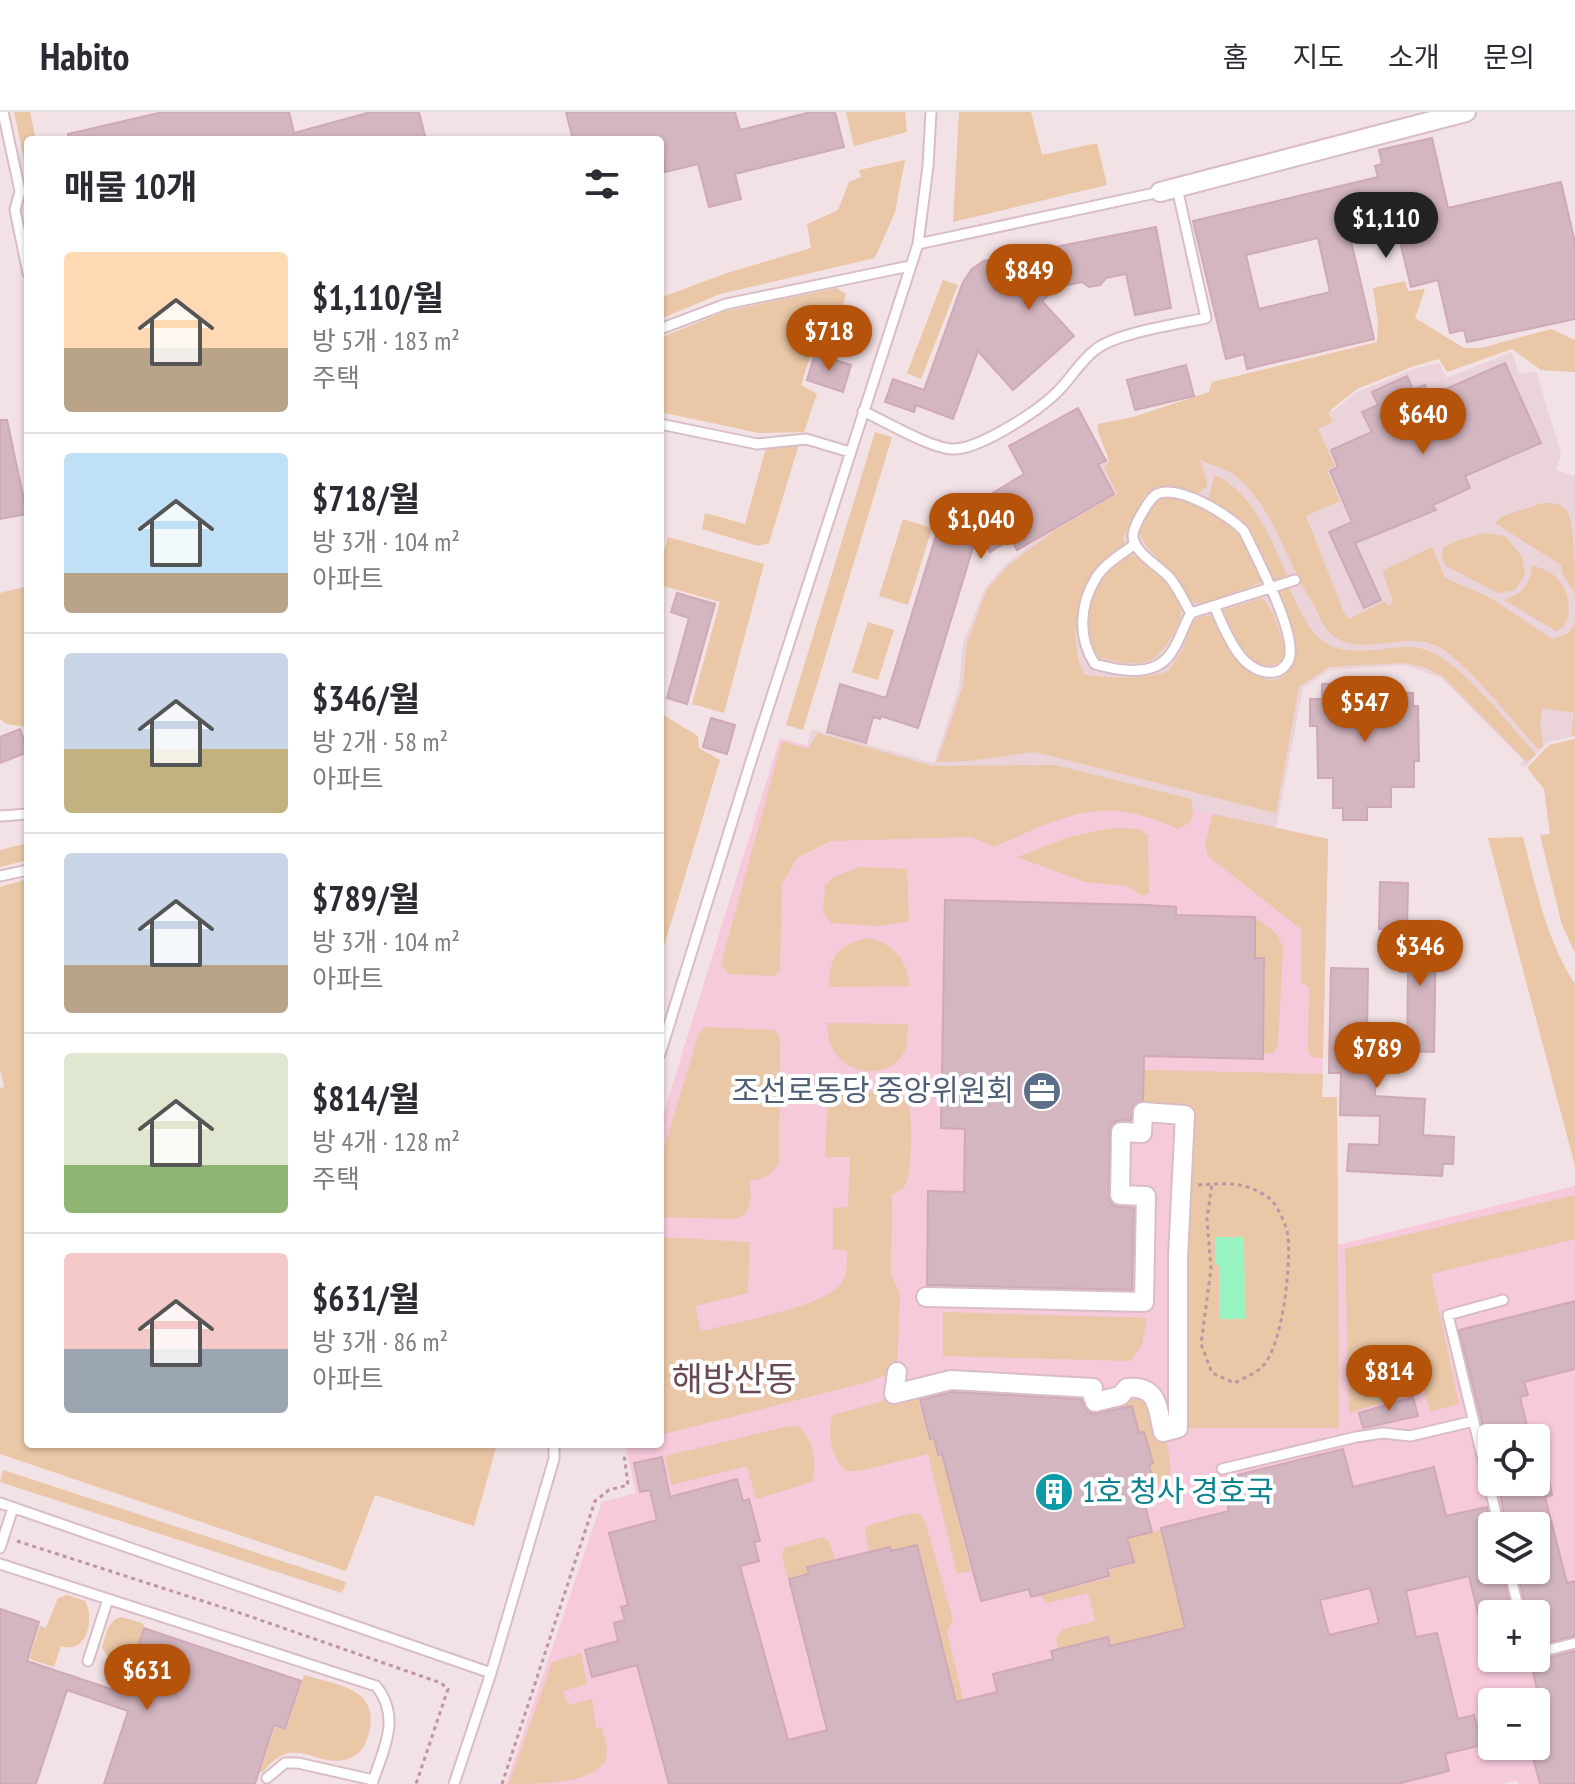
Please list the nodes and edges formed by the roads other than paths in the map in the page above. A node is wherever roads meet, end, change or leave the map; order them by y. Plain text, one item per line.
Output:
1 (3, 112) edge
2 (931, 112) edge
3 (1466, 112) edge
4 (1169, 190) junction
5 (918, 244) junction
6 (24, 254) edge
7 (910, 266) junction
8 (664, 327) edge
9 (863, 411) junction
10 (664, 425) edge
11 (850, 452) junction
12 (1135, 544) junction
13 (1295, 580) dead end
14 (1270, 588) junction
15 (1215, 608) junction
16 (1191, 613) junction
17 (24, 814) edge
18 (0, 816) edge
19 (24, 871) edge
20 (0, 876) edge
21 (664, 1014) edge
22 (670, 1016) junction
23 (664, 1039) edge
24 (926, 1297) dead end
25 (1503, 1300) dead end
26 (897, 1372) dead end
27 (1474, 1421) junction
28 (554, 1448) edge
29 (1222, 1469) dead end
30 (0, 1503) edge
31 (13, 1508) junction
32 (1496, 1512) edge
33 (0, 1548) edge
34 (0, 1564) edge
35 (108, 1599) junction
36 (1575, 1643) edge
37 (1550, 1649) edge
38 (88, 1661) dead end
39 (491, 1673) junction
40 (267, 1778) dead end
41 (373, 1782) edge
42 (454, 1784) edge

1 - 6 lane
2 - 5 lane
3 - 4 street
4 - 5 lane
4 - 9 lane
5 - 7 lane
7 - 8 lane
7 - 9 lane
9 - 11 lane
10 - 11 lane
11 - 22 lane
12 - 14 lane
12 - 16 lane
12 - 16 lane
13 - 14 lane
14 - 15 lane
14 - 15 lane
15 - 16 lane
17 - 18 lane
19 - 20 lane
21 - 22 lane
22 - 23 lane
24 - 26 street
25 - 27 lane
27 - 29 lane
27 - 32 lane
28 - 39 lane
30 - 31 lane
31 - 33 lane
31 - 39 lane
34 - 35 lane
35 - 38 lane
35 - 41 lane
36 - 37 lane
39 - 42 lane
40 - 41 lane

